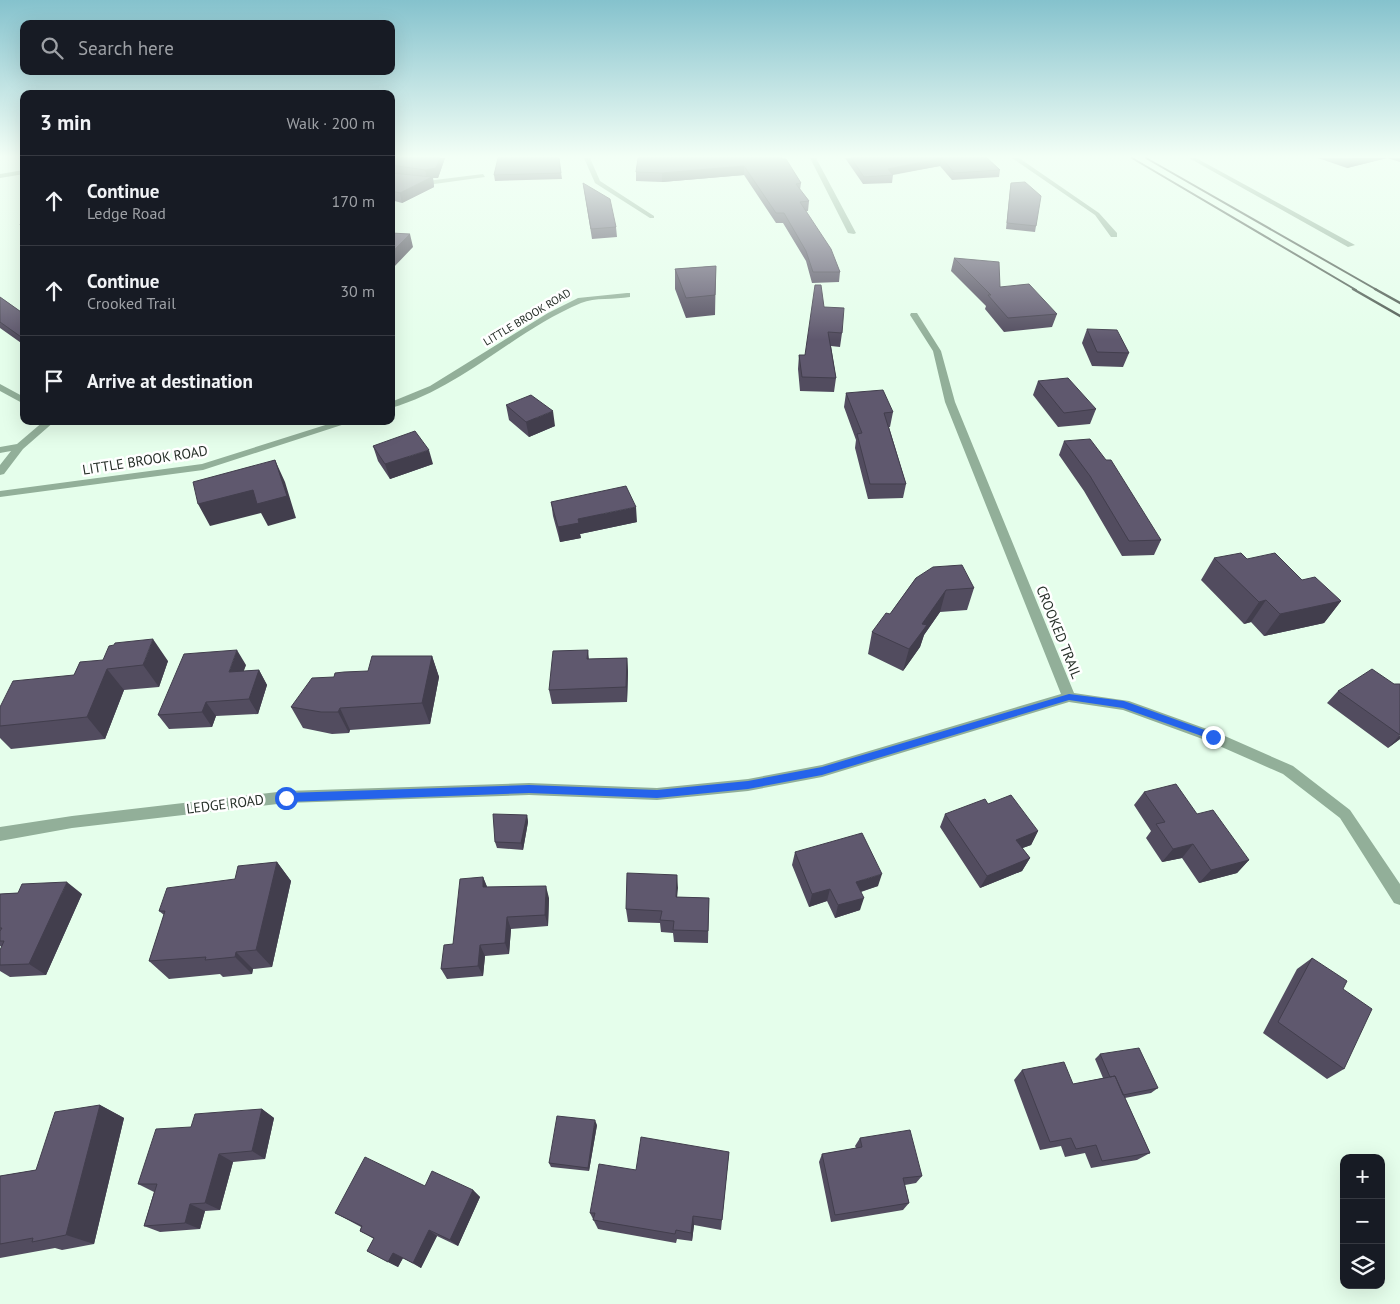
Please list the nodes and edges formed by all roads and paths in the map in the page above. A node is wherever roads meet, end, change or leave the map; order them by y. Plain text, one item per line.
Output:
1 (844, 219) edge
2 (1101, 219) edge
3 (1303, 219) edge
4 (852, 233) dead end
5 (1114, 235) dead end
6 (1351, 245) dead end
7 (627, 296) dead end
8 (914, 315) dead end
9 (0, 386) edge
10 (20, 398) edge
11 (395, 403) edge
12 (45, 425) edge
13 (336, 425) edge
14 (20, 447) junction
15 (0, 450) edge
16 (0, 472) edge
17 (0, 494) edge
18 (1069, 697) junction
19 (0, 834) edge
20 (1400, 898) edge

1 - 4 street
2 - 5 street
3 - 6 street
7 - 11 street, LITTLE BROOK ROAD
8 - 18 street, CROOKED TRAIL
9 - 10 street
12 - 14 street
13 - 17 street, LITTLE BROOK ROAD
14 - 15 street
14 - 16 street
18 - 19 street, LEDGE ROAD
18 - 20 street, CROOKED TRAIL

